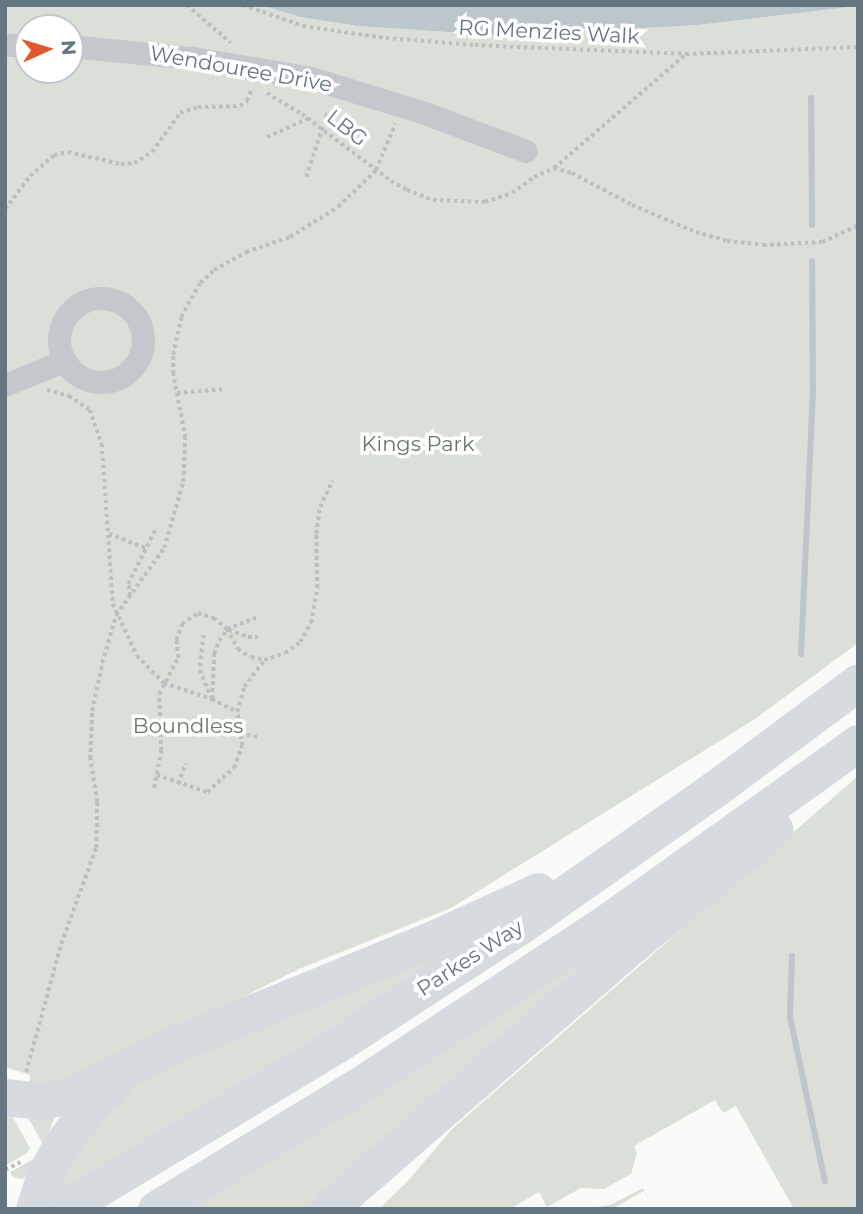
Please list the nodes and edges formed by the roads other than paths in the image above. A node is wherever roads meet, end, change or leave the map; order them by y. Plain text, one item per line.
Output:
1 (84, 47) edge
2 (526, 151) dead end
3 (65, 360) dead end
4 (5, 385) edge
5 (858, 682) edge
6 (858, 745) edge
7 (685, 811) junction
8 (152, 1054) junction
9 (15, 1088) edge
10 (30, 1205) edge
11 (156, 1209) edge
12 (328, 1209) edge

1 - 2 street, Wendouree Drive
3 - 4 street
5 - 7 main road, Parkes Way
6 - 11 main road
6 - 12 main road
7 - 8 main road
7 - 10 main road, Parkes Way
8 - 9 main road
8 - 10 main road

